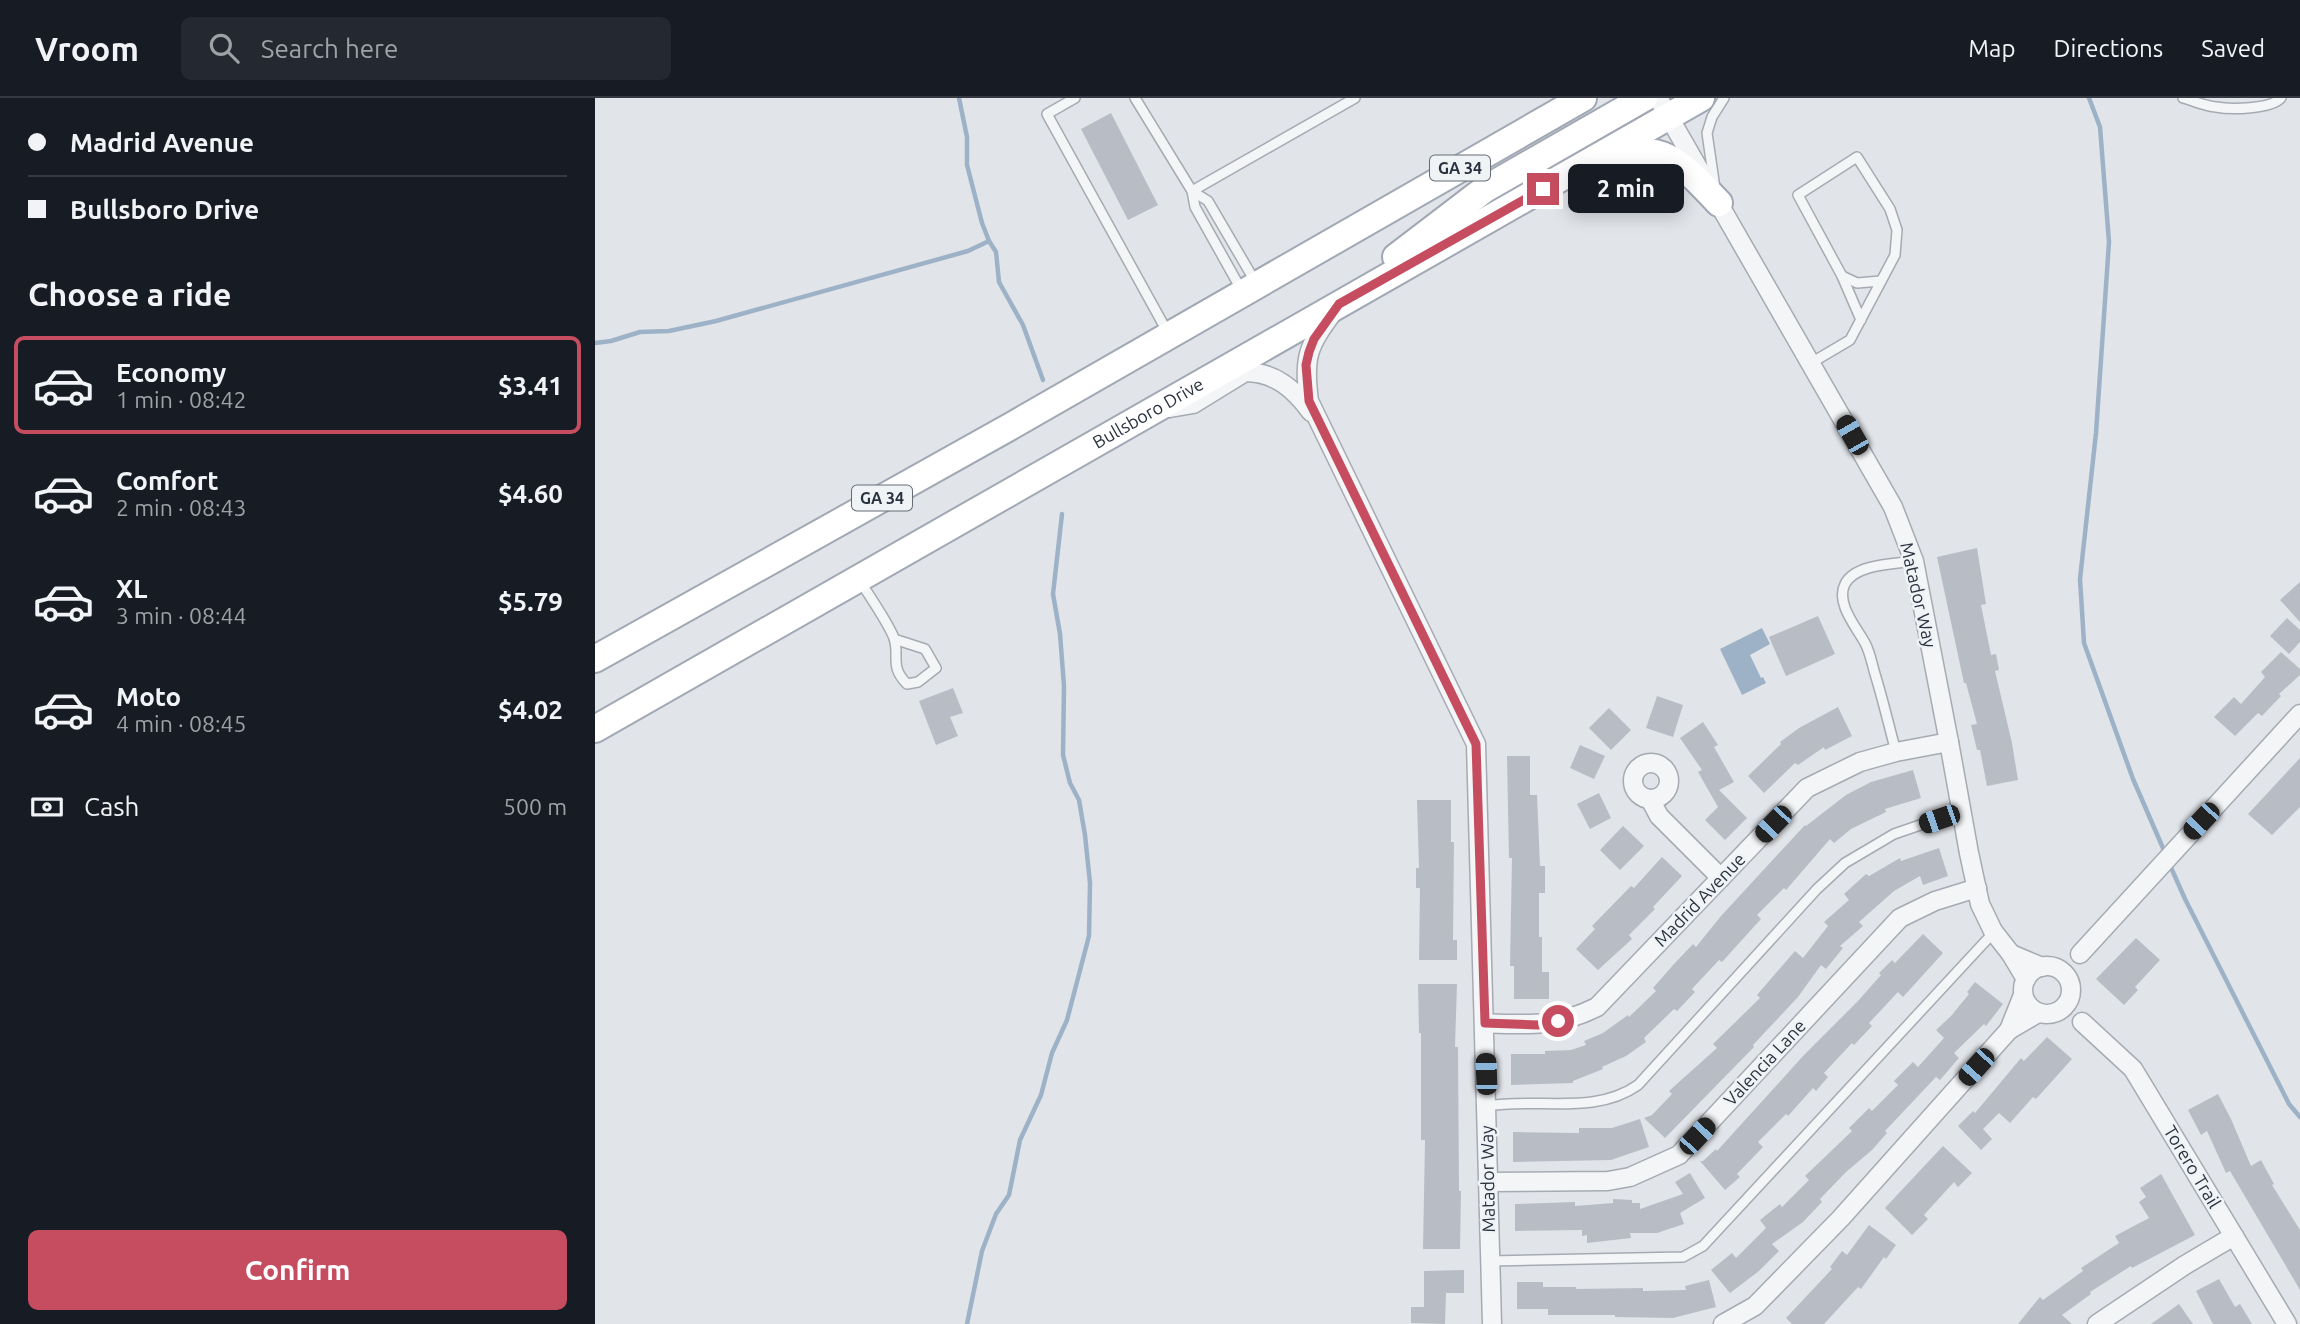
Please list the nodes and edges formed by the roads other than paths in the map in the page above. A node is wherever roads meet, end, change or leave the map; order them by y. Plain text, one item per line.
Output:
1 (1075, 98) edge
2 (1135, 98) edge
3 (1355, 98) edge
4 (1644, 98) edge
5 (1701, 98) edge
6 (1724, 98) edge
7 (2186, 98) edge
8 (2281, 98) edge
9 (1573, 102) edge
10 (1665, 106) edge
11 (1543, 189) junction
12 (1192, 191) junction
13 (1719, 203) junction
14 (1842, 276) junction
15 (1881, 281) junction
16 (1250, 289) junction
17 (1335, 306) junction
18 (1861, 320) junction
19 (1168, 335) junction
20 (1811, 363) junction
21 (1154, 410) junction
22 (1323, 429) junction
23 (1914, 561) junction
24 (859, 579) junction
25 (894, 639) junction
26 (595, 659) edge
27 (2300, 714) edge
28 (595, 729) edge
29 (1949, 742) junction
30 (1896, 752) junction
31 (1650, 799) dead end
32 (1961, 811) junction
33 (1721, 878) junction
34 (1977, 888) junction
35 (1994, 932) junction
36 (2011, 954) junction
37 (2080, 954) junction
38 (2047, 967) junction
39 (2025, 987) junction
40 (2066, 997) junction
41 (2038, 1013) junction
42 (1485, 1023) junction
43 (2010, 1030) junction
44 (1487, 1106) junction
45 (1489, 1182) junction
46 (2234, 1236) junction
47 (1490, 1261) junction
48 (1492, 1324) edge
49 (1723, 1324) edge
50 (2097, 1324) edge
51 (2287, 1324) edge

1 - 19 lane
2 - 12 lane
3 - 12 lane
4 - 17 main road
5 - 10 main road, Bullsboro Drive
6 - 13 lane
7 - 8 lane
9 - 16 main road, GA 34
10 - 11 main road, Bullsboro Drive
10 - 13 street, Matador Way
11 - 13 main road
11 - 17 main road, Bullsboro Drive
12 - 16 lane
12 - 16 lane
13 - 20 street, Matador Way
14 - 15 lane
14 - 15 lane
14 - 18 lane
15 - 18 lane
16 - 19 main road, GA 34
17 - 21 main road, Bullsboro Drive
17 - 22 street, Matador Way
18 - 20 lane
19 - 26 main road, GA 34
20 - 23 street, Matador Way
21 - 22 street
21 - 24 main road, Bullsboro Drive
22 - 42 street, Matador Way
23 - 29 street, Matador Way
23 - 30 lane
24 - 25 lane
24 - 28 main road, Bullsboro Drive
25 - 25 lane
27 - 37 street
29 - 30 street, Madrid Avenue
29 - 32 street, Matador Way
30 - 33 street, Madrid Avenue
31 - 33 street
32 - 34 street, Matador Way
32 - 44 lane
33 - 42 street, Madrid Avenue
34 - 35 street, Matador Way
34 - 45 street, Valencia Lane
35 - 36 street, Matador Way
35 - 47 lane
36 - 38 street, Matador Way
36 - 39 street, Matador Way
37 - 38 street
37 - 40 street
38 - 39 street
38 - 40 street
39 - 41 street
39 - 43 street
40 - 41 street
40 - 46 street, Torero Trail
41 - 43 street
42 - 44 street, Matador Way
43 - 49 street
44 - 45 street, Matador Way
45 - 47 street, Matador Way
46 - 50 street
46 - 51 street, Torero Trail
47 - 48 street, Matador Way

